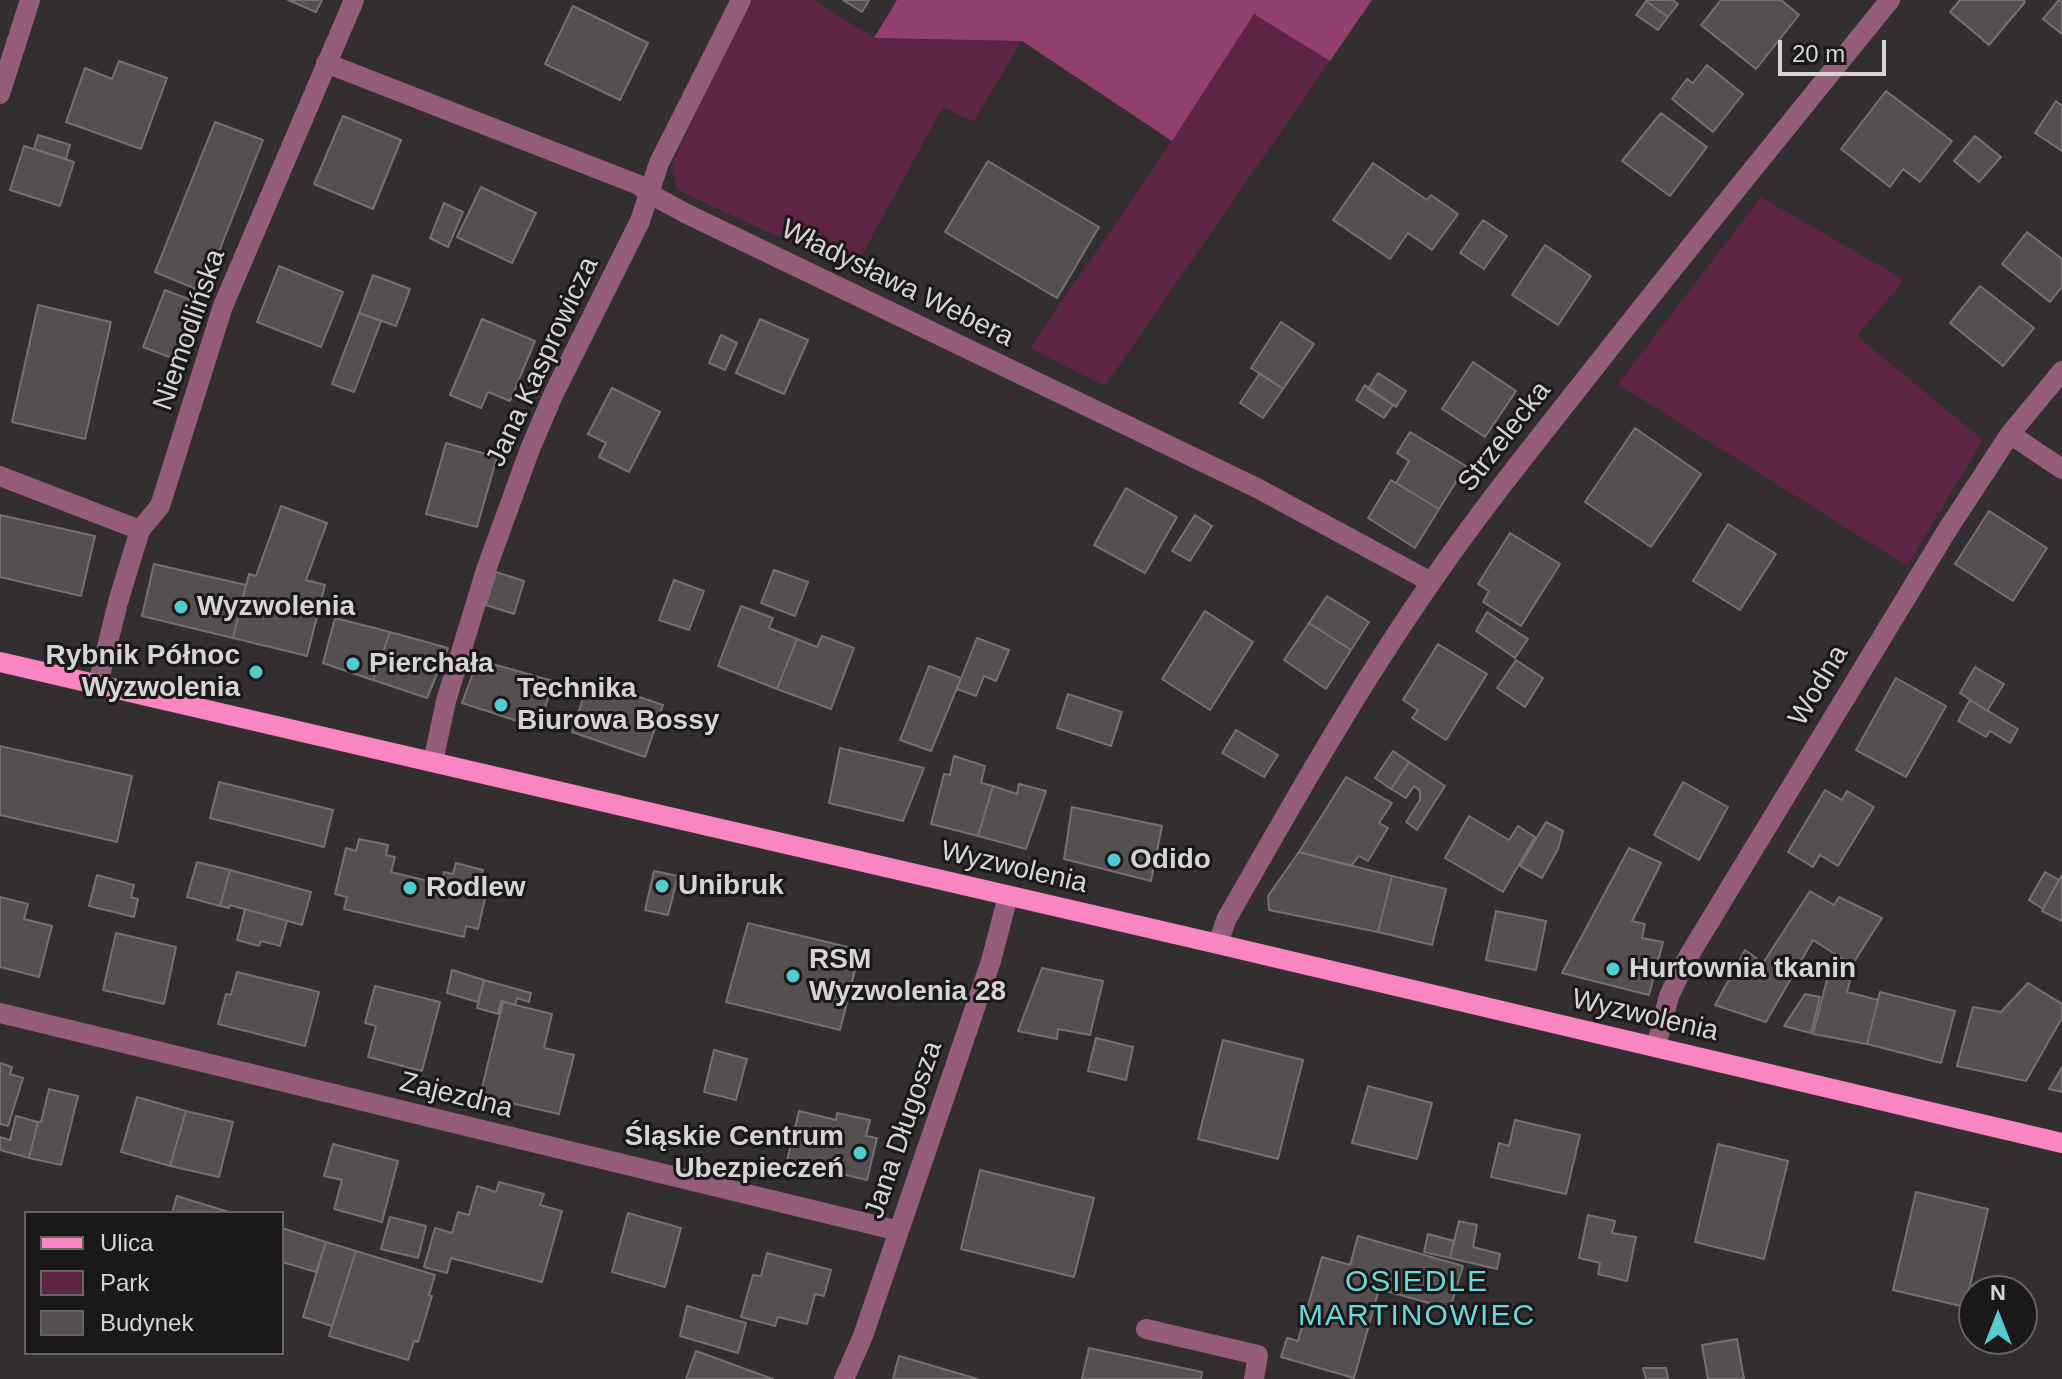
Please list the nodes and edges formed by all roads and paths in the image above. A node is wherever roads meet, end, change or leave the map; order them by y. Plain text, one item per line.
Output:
1 (354, 0) edge
2 (741, 0) edge
3 (1890, 0) edge
4 (24, 1) edge
5 (326, 63) junction
6 (0, 94) edge
7 (650, 194) junction
8 (2062, 371) edge
9 (2010, 434) junction
10 (2062, 469) edge
11 (0, 476) edge
12 (140, 530) junction
13 (1431, 582) junction
14 (0, 662) edge
15 (98, 684) junction
16 (433, 762) junction
17 (1008, 896) junction
18 (1218, 944) junction
19 (0, 1013) edge
20 (1656, 1047) junction
21 (2062, 1143) edge
22 (899, 1231) junction
23 (1146, 1329) dead end
24 (844, 1379) edge
25 (1254, 1379) edge

1 - 5 street, Niemodlińska
2 - 7 street, Jana Kasprowicza
3 - 13 street, Strzelecka
4 - 6 street
5 - 7 street, Władysława Webera
5 - 12 street, Niemodlińska
7 - 13 street, Władysława Webera
7 - 16 street, Jana Kasprowicza
8 - 9 street, Wodna
9 - 10 street
9 - 20 street, Wodna
11 - 12 street
12 - 15 street, Niemodlińska
13 - 18 street, Strzelecka
14 - 15 main road, Wyzwolenia
15 - 16 main road, Wyzwolenia
16 - 17 main road, Wyzwolenia
17 - 18 main road, Wyzwolenia
17 - 22 street, Jana Długosza
18 - 20 main road, Wyzwolenia
19 - 22 street, Zajezdna
20 - 21 main road, Wyzwolenia
22 - 24 street, Jana Długosza
23 - 25 street

